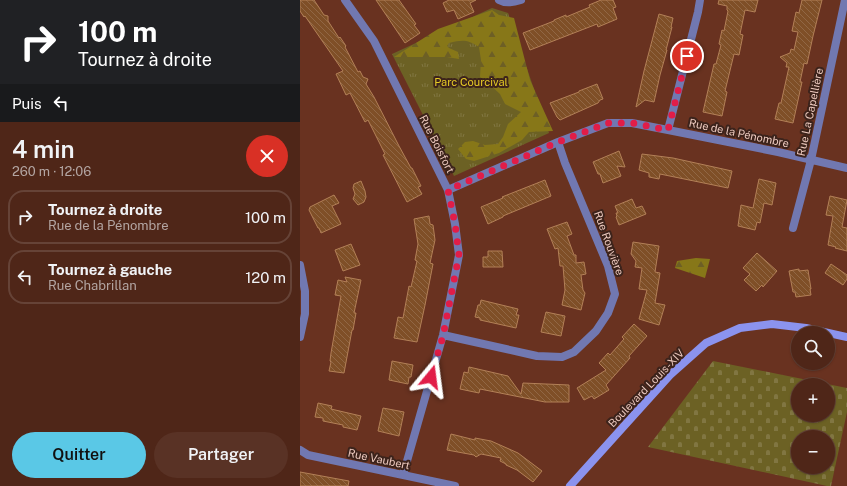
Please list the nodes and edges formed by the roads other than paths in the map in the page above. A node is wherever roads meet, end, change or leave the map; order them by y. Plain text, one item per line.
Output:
1 (345, 0) edge
2 (499, 0) edge
3 (521, 0) edge
4 (700, 0) edge
5 (845, 0) edge
6 (668, 130) junction
7 (558, 142) junction
8 (811, 160) junction
9 (847, 168) edge
10 (448, 190) junction
11 (793, 228) dead end
12 (300, 265) edge
13 (443, 336) junction
14 (300, 337) edge
15 (847, 337) edge
16 (300, 450) edge
17 (404, 475) junction
18 (455, 486) edge
19 (570, 486) edge

1 - 10 street, Rue Boisfort
2 - 3 street
4 - 6 street
5 - 8 street, Rue La Capellière
6 - 7 street, Rue de la Pénombre
6 - 8 street, Rue de la Pénombre
7 - 10 street, Rue de la Pénombre
7 - 13 street, Rue Rouvière
8 - 9 street, Rue de la Pénombre
8 - 11 street, Rue La Capellière
10 - 13 street, Rue Boisfort
12 - 14 street
13 - 17 street, Rue Boisfort
15 - 19 main road, Boulevard Louis-XIV
16 - 17 street, Rue Vaubert
17 - 18 street, Rue Vaubert

